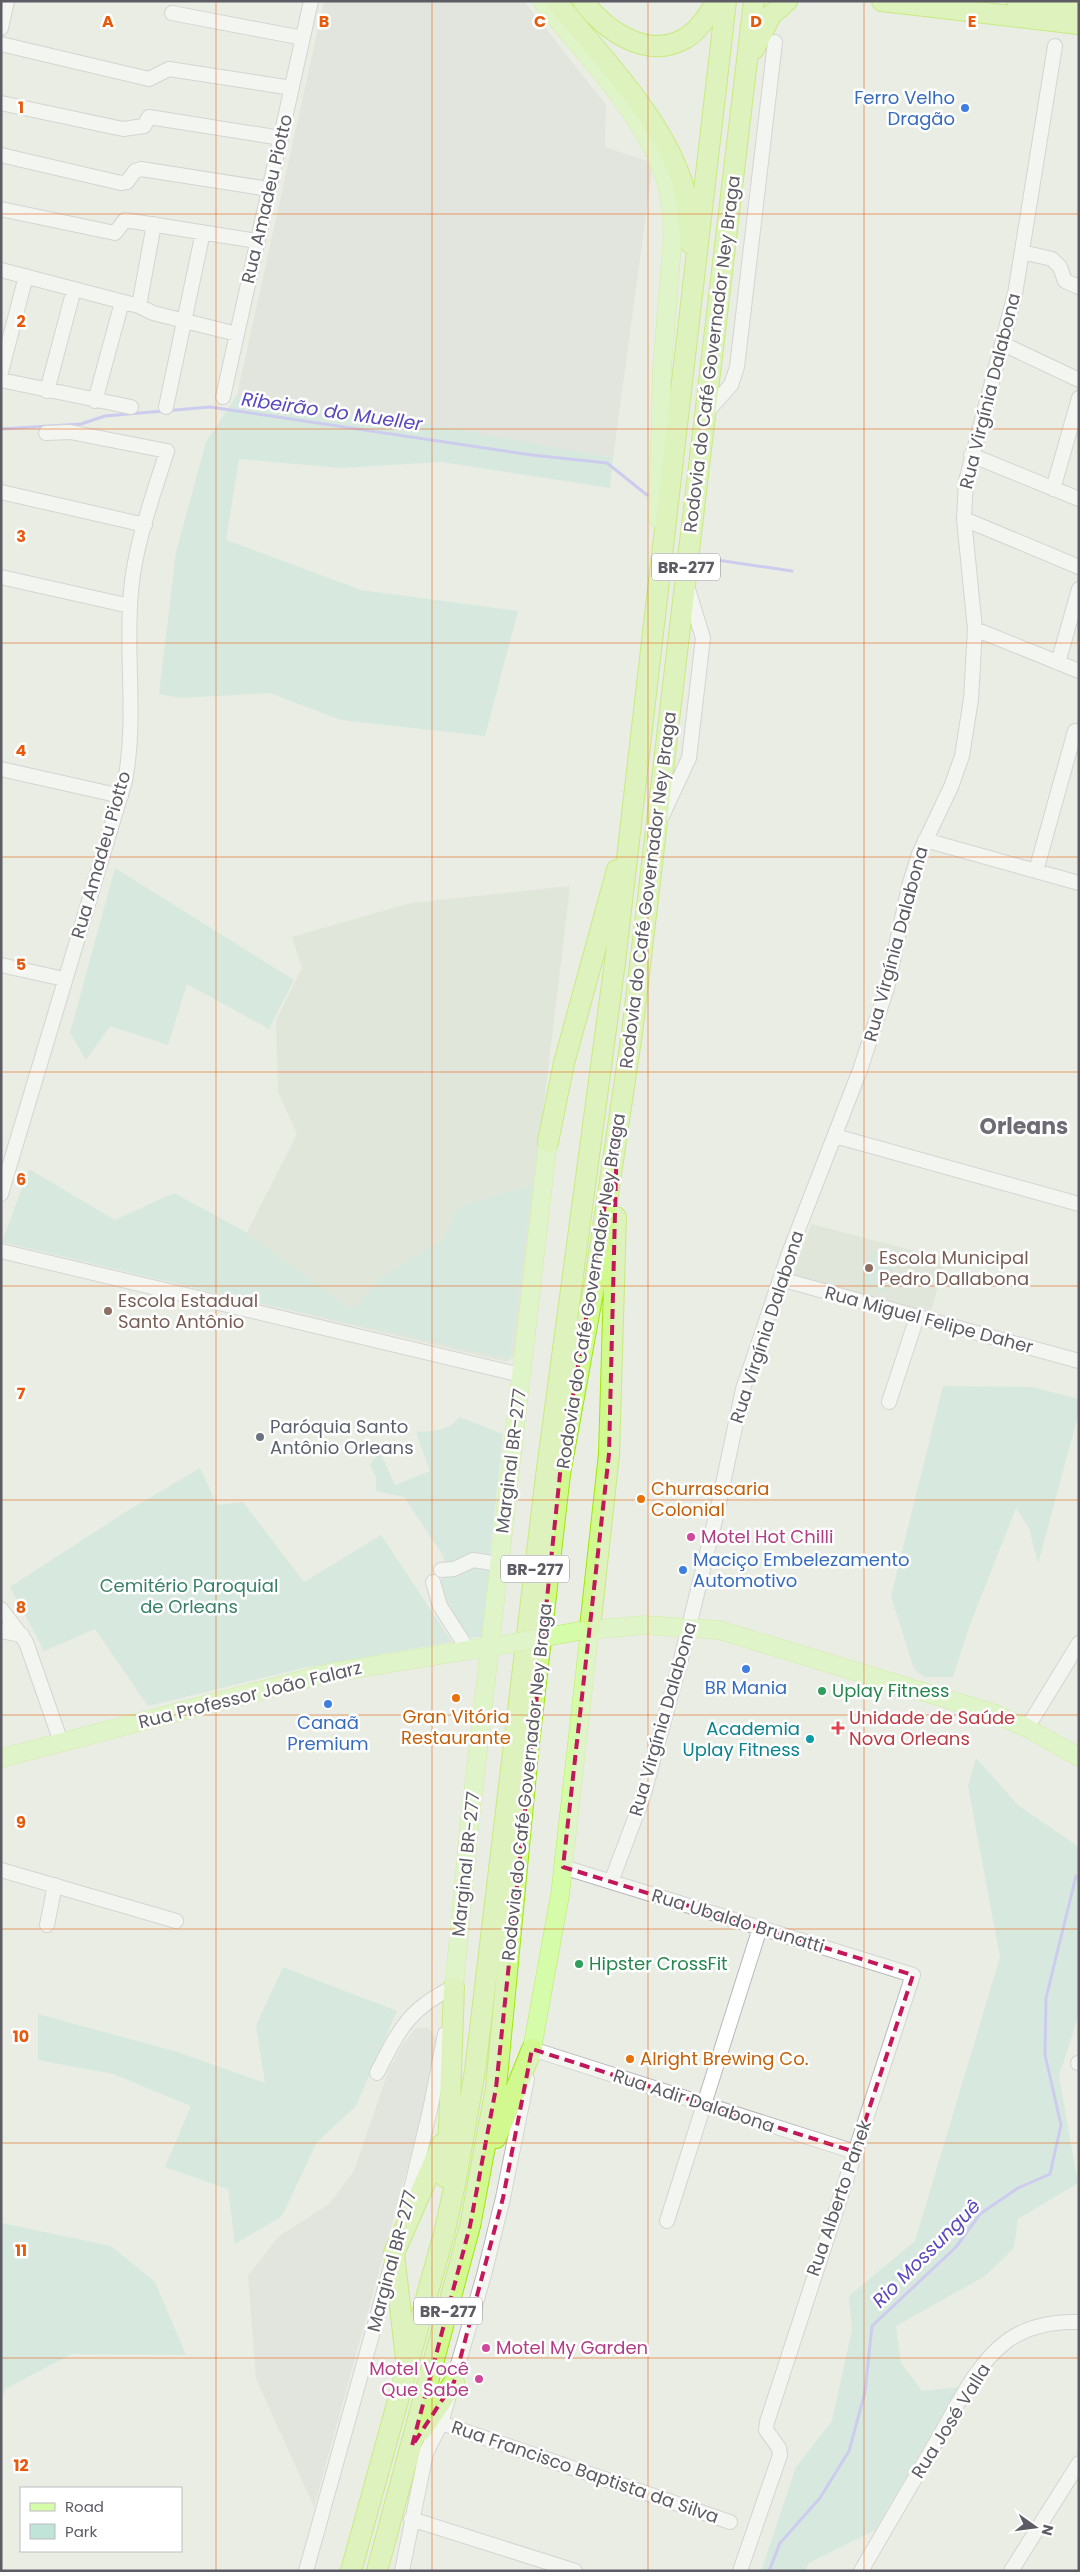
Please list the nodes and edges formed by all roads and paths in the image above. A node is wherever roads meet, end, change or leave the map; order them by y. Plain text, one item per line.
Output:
1 (7, 1) edge
2 (311, 1) edge
3 (542, 1) edge
4 (556, 1) edge
5 (583, 1) edge
6 (717, 1) edge
7 (726, 1) edge
8 (754, 1) edge
9 (788, 1) edge
10 (882, 1) edge
11 (1017, 1) edge
12 (1079, 9) edge
13 (172, 13) dead end
14 (1079, 24) edge
15 (1, 28) edge
16 (303, 38) junction
17 (775, 42) dead end
18 (1, 44) edge
19 (1055, 46) dead end
20 (746, 69) junction
21 (292, 88) junction
22 (1, 103) edge
23 (280, 138) junction
24 (1, 156) edge
25 (269, 189) junction
26 (1, 209) edge
27 (154, 224) junction
28 (203, 232) junction
29 (257, 241) junction
30 (1022, 252) junction
31 (1, 270) edge
32 (26, 276) junction
33 (694, 282) junction
34 (1079, 287) edge
35 (74, 289) junction
36 (122, 302) junction
37 (138, 306) junction
38 (183, 321) junction
39 (237, 334) junction
40 (1003, 344) junction
41 (1, 372) edge
42 (1, 380) edge
43 (1079, 380) edge
44 (47, 391) junction
45 (223, 397) dead end
46 (1079, 398) edge
47 (95, 400) junction
48 (131, 407) dead end
49 (166, 407) dead end
50 (704, 415) junction
51 (46, 433) dead end
52 (971, 455) junction
53 (1053, 489) junction
54 (1, 492) edge
55 (1079, 499) edge
56 (964, 519) junction
57 (145, 525) junction
58 (1079, 567) edge
59 (2, 579) edge
60 (1079, 589) edge
61 (657, 596) junction
62 (130, 606) junction
63 (975, 629) junction
64 (1058, 663) junction
65 (1079, 671) edge
66 (1075, 731) dead end
67 (1, 769) edge
68 (121, 796) junction
69 (634, 808) junction
70 (925, 840) junction
71 (1036, 871) junction
72 (1079, 883) edge
73 (1, 965) edge
74 (64, 979) junction
75 (618, 1133) junction
76 (835, 1136) junction
77 (548, 1142) joint
78 (1, 1194) edge
79 (1079, 1204) edge
80 (1, 1251) edge
81 (780, 1280) junction
82 (917, 1317) junction
83 (1079, 1361) edge
84 (521, 1375) junction
85 (889, 1402) dead end
86 (499, 1564) junction
87 (441, 1570) dead end
88 (433, 1582) dead end
89 (1, 1608) edge
90 (689, 1626) junction
91 (1, 1630) edge
92 (585, 1630) junction
93 (22, 1635) junction
94 (1079, 1644) edge
95 (496, 1646) junction
96 (469, 1651) junction
97 (1027, 1728) junction
98 (61, 1742) junction
99 (1, 1758) edge
100 (1079, 1758) edge
101 (563, 1867) junction
102 (1, 1870) edge
103 (611, 1882) junction
104 (55, 1886) junction
105 (176, 1921) dead end
106 (47, 1925) dead end
107 (760, 1928) junction
108 (913, 1975) joint
109 (454, 1987) junction
110 (532, 2049) junction
111 (377, 2073) dead end
112 (704, 2104) junction
113 (449, 2128) junction
114 (855, 2152) junction
115 (481, 2175) junction
116 (666, 2221) dead end
117 (394, 2253) junction
118 (1079, 2322) edge
119 (420, 2326) junction
120 (407, 2371) junction
121 (454, 2382) junction
122 (441, 2423) junction
123 (412, 2446) junction
124 (1079, 2463) edge
125 (411, 2519) junction
126 (730, 2522) dead end
127 (404, 2568) edge
128 (306, 2571) edge
129 (352, 2571) edge
130 (377, 2571) edge
131 (575, 2571) edge
132 (740, 2571) edge
133 (861, 2571) edge
134 (1011, 2571) edge

1 - 15 street
2 - 16 street, Rua Amadeu Piotto
3 - 61 main road
4 - 33 highway
5 - 6 highway
7 - 33 highway, Rodovia do Café Governador Ney Braga / BR-277
8 - 20 highway, Rodovia do Café Governador Ney Braga / BR-277
9 - 20 highway
10 - 14 highway
11 - 12 highway
13 - 16 street
16 - 21 street, Rua Amadeu Piotto
17 - 50 street
18 - 21 street
19 - 30 street, Rua Virgínia Dalabona
20 - 50 highway, Rodovia do Café Governador Ney Braga / BR-277
21 - 23 street, Rua Amadeu Piotto
22 - 23 street
23 - 25 street, Rua Amadeu Piotto
24 - 25 street
25 - 29 street, Rua Amadeu Piotto
26 - 27 street
27 - 28 street
27 - 37 street
28 - 29 street
28 - 38 street
29 - 39 street, Rua Amadeu Piotto
30 - 34 street
30 - 40 street, Rua Virgínia Dalabona
31 - 32 street
32 - 35 street
32 - 41 street
33 - 61 highway, Rodovia do Café Governador Ney Braga / BR-277
35 - 36 street
35 - 44 street
36 - 37 street
36 - 47 street
37 - 38 street
38 - 39 street
38 - 49 street
39 - 45 street, Rua Amadeu Piotto
40 - 43 street
40 - 52 street, Rua Virgínia Dalabona
42 - 44 street
44 - 47 street
46 - 53 street
47 - 48 street
50 - 75 highway, Rodovia do Café Governador Ney Braga / BR-277
51 - 57 street, Rua Amadeu Piotto
52 - 53 street
52 - 56 street, Rua Virgínia Dalabona
53 - 55 street
54 - 57 street
56 - 58 street
56 - 63 street, Rua Virgínia Dalabona
57 - 62 street, Rua Amadeu Piotto
59 - 62 street
60 - 64 street
61 - 69 highway, Rodovia do Café Governador Ney Braga / BR-277
62 - 68 street, Rua Amadeu Piotto
63 - 64 street
63 - 70 street, Rua Virgínia Dalabona
64 - 65 street
66 - 71 street
67 - 68 street
68 - 74 street, Rua Amadeu Piotto
69 - 77 highway
69 - 119 highway, Rodovia do Café Governador Ney Braga / BR-277
70 - 71 street
70 - 76 street, Rua Virgínia Dalabona
71 - 72 street
73 - 74 street
74 - 78 street, Rua Amadeu Piotto
75 - 92 highway
75 - 115 highway, Rodovia do Café Governador Ney Braga / BR-277
76 - 79 street
76 - 81 street, Rua Virgínia Dalabona
77 - 84 main road, Marginal BR-277
80 - 84 street
81 - 82 street, Rua Miguel Felipe Daher
81 - 90 street, Rua Virgínia Dalabona
82 - 83 street, Rua Miguel Felipe Daher
82 - 85 street
84 - 86 main road, Marginal BR-277
86 - 87 street
86 - 95 main road, Marginal BR-277
88 - 96 street
89 - 93 street
90 - 92 main road, Rua Professor João Falarz
90 - 97 main road, Rua Professor João Falarz
90 - 103 street, Rua Virgínia Dalabona
91 - 93 street
92 - 95 main road, Rua Professor João Falarz, bridge
92 - 101 main road
93 - 98 street
94 - 97 street
95 - 96 main road, Rua Professor João Falarz
95 - 109 main road, Marginal BR-277
96 - 98 main road, Rua Professor João Falarz
97 - 100 main road, Rua Professor João Falarz
98 - 99 main road, Rua Professor João Falarz
101 - 103 street, Rua Ubaldo Brunatti
101 - 110 main road
102 - 104 street
103 - 107 street, Rua Ubaldo Brunatti
104 - 105 street
104 - 106 street
107 - 108 street, Rua Ubaldo Brunatti
107 - 112 street
108 - 114 street, Rua Alberto Panek
109 - 111 street
109 - 113 highway
109 - 117 street, Marginal BR-277
110 - 112 street, Rua Adir Dalabona
110 - 115 highway
110 - 121 street
112 - 114 street, Rua Adir Dalabona
112 - 116 street
113 - 117 highway
113 - 119 highway
114 - 132 street, Rua Alberto Panek
115 - 123 highway, Rodovia do Café Governador Ney Braga / BR-277
117 - 120 highway
117 - 128 street, Marginal BR-277
118 - 133 street, Rua José Valla
119 - 120 highway, Rodovia do Café Governador Ney Braga / BR-277
120 - 129 highway, Rodovia do Café Governador Ney Braga / BR-277
121 - 122 street
121 - 123 highway
122 - 125 street
122 - 126 street, Rua Francisco Baptista da Silva
123 - 130 highway, Rodovia do Café Governador Ney Braga / BR-277
124 - 134 street
125 - 127 street
125 - 131 street

